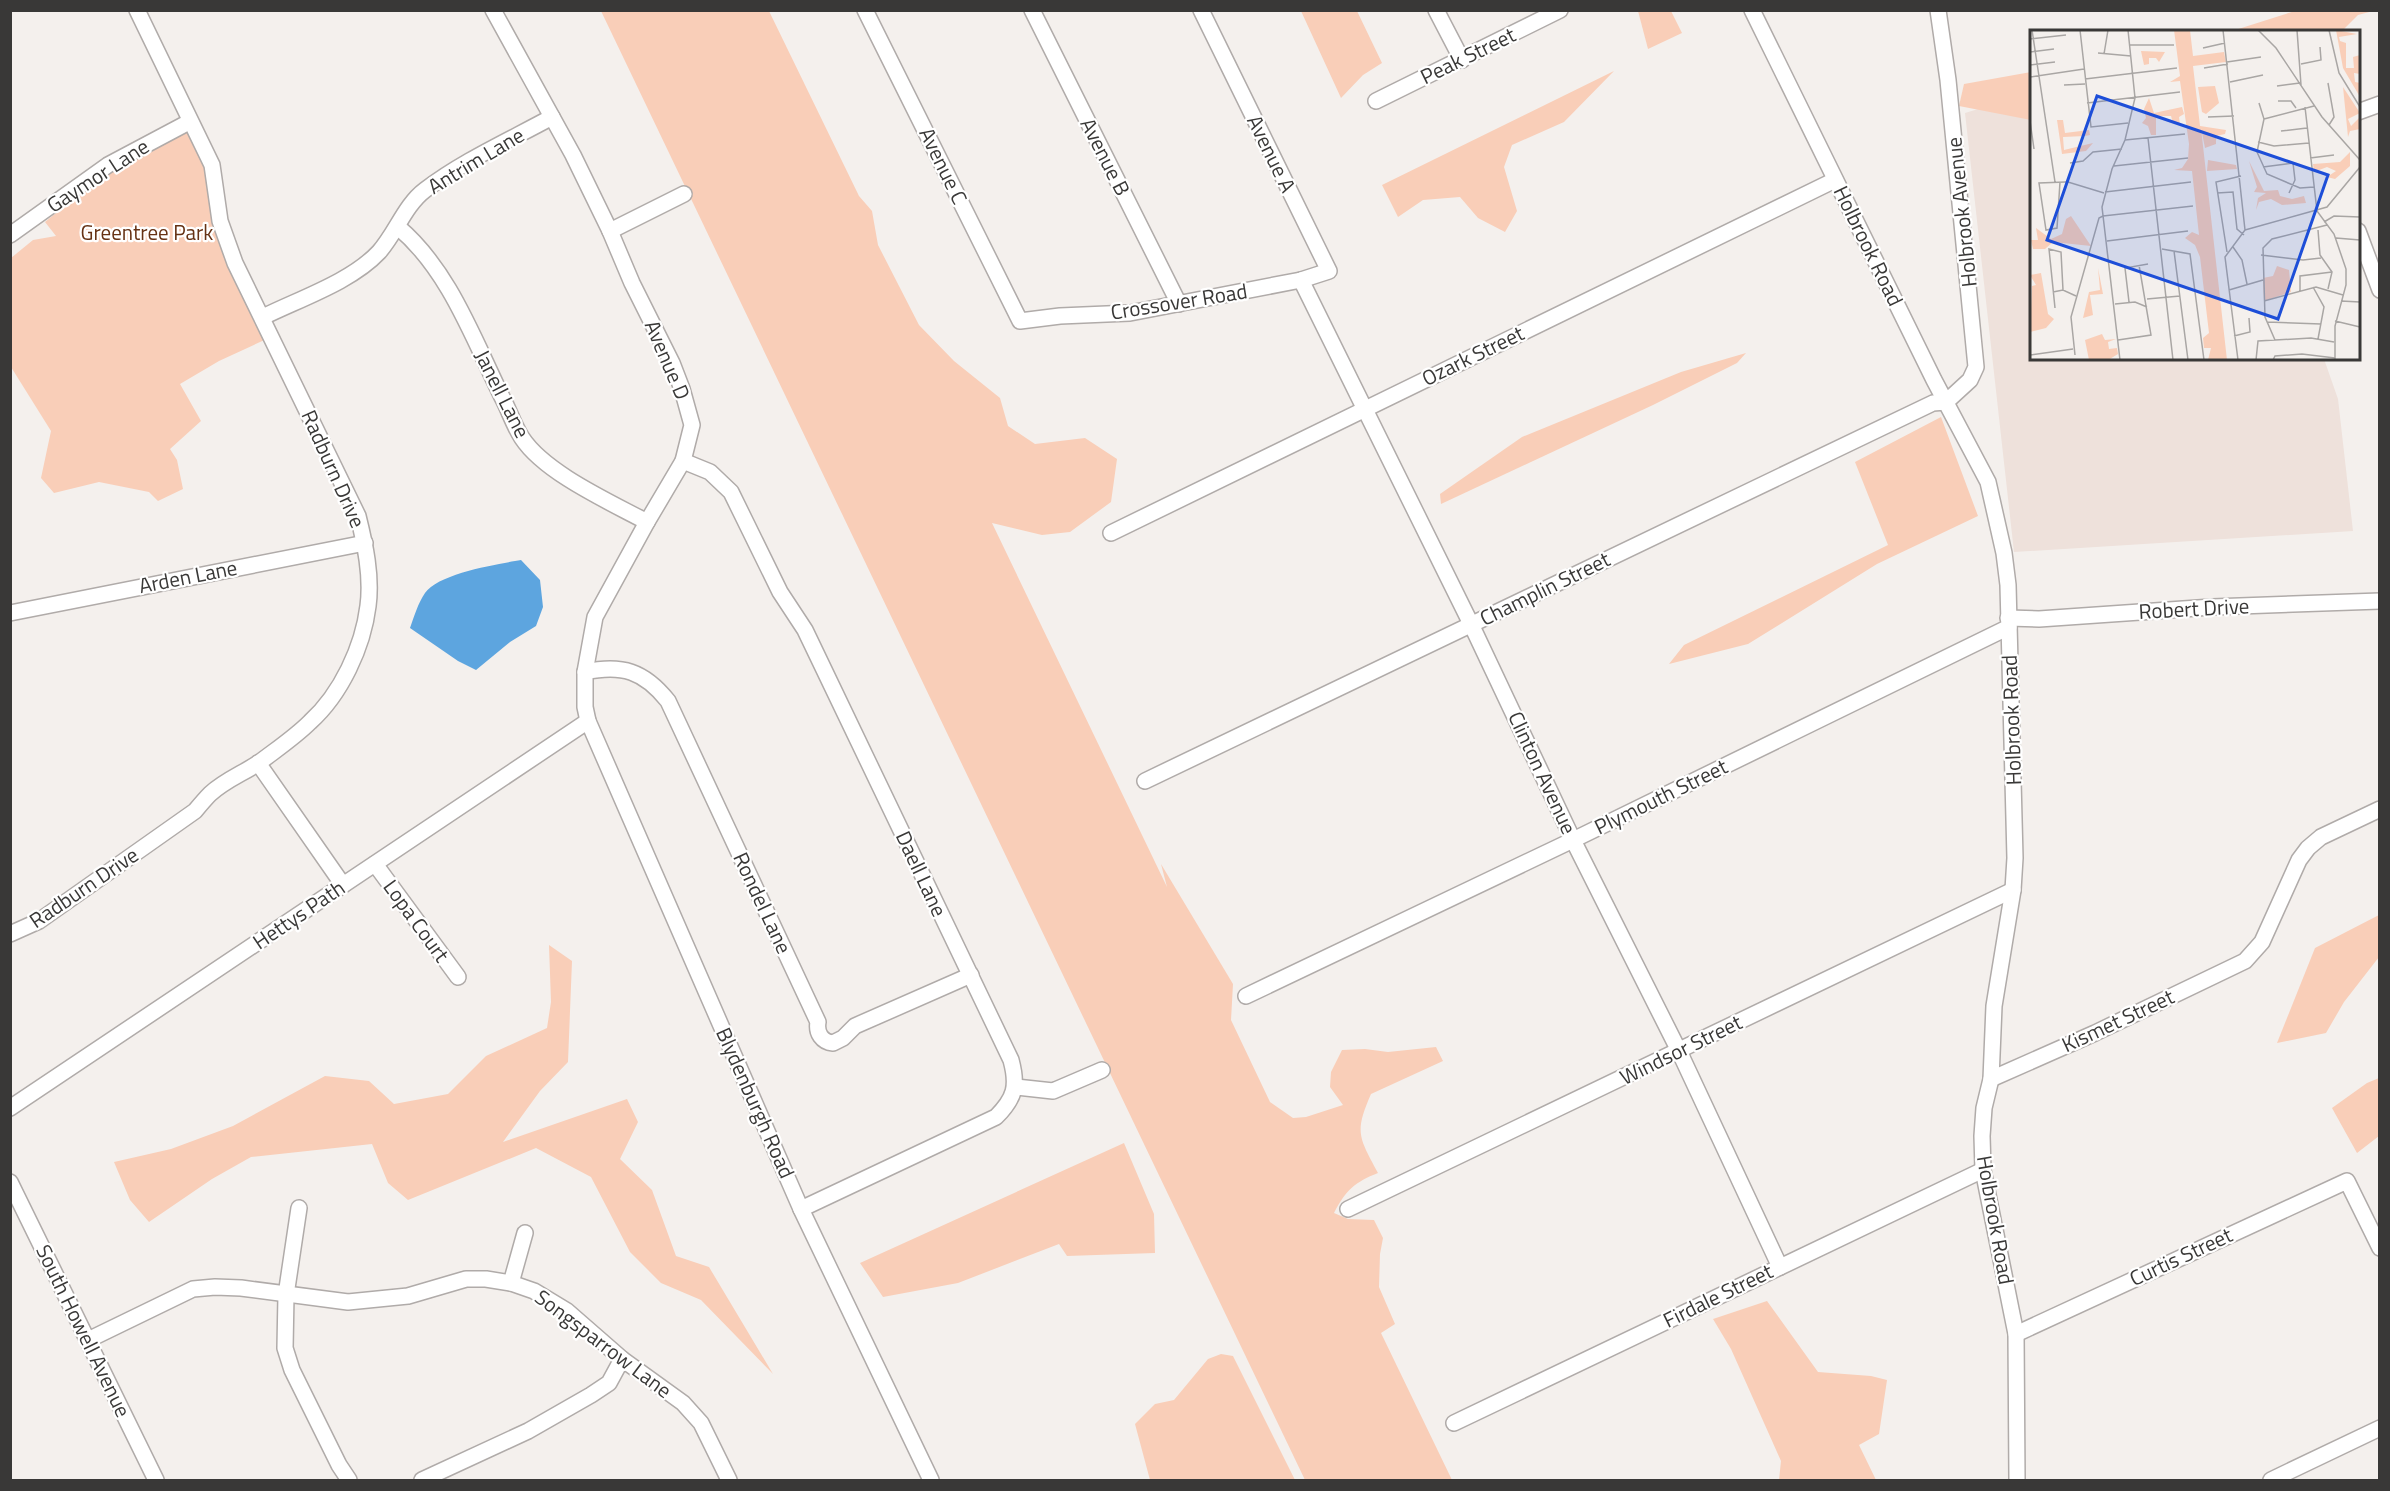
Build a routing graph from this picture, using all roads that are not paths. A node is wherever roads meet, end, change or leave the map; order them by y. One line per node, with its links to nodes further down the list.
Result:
1 (137, 10): 15 (street, Radburn Drive)
2 (493, 10): 14 (street, Avenue D)
3 (866, 10): 26 (street, Avenue C)
4 (1032, 10): 24 (street, Avenue B)
5 (1201, 10): 22 (street, Avenue A)
6 (1436, 10): 10 (street)
7 (1752, 10): 16 (street, Holbrook Road)
8 (1938, 10): 27 (street, Holbrook Avenue)
9 (1560, 11): 10 (street, Peak Street)
10 (1462, 60): 11 (street, Peak Street)
11 (1376, 101)
12 (2379, 104): 13 (street)
13 (2360, 111)
14 (552, 117): 18 (street, Antrim Lane); 19 (street, Avenue D)
15 (189, 122): 20 (street, Gaymor Lane); 25 (street, Radburn Drive)
16 (1835, 180): 27 (street, Holbrook Road); 28 (street, Ozark Street)
17 (684, 194): 19 (street)
18 (398, 227): 25 (street, Antrim Lane); 30 (street, Janell Lane)
19 (610, 231): 29 (street, Avenue D)
20 (10, 236)
21 (2360, 237): 23 (street)
22 (1301, 280): 24 (street, Crossover Road); 28 (street, Clinton Avenue)
23 (2379, 290)
24 (1179, 304): 26 (street, Crossover Road)
25 (263, 316): 32 (street, Radburn Drive)
26 (1020, 321)
27 (1946, 402): 35 (street, Holbrook Road); 36 (street, Champlin Street)
28 (1366, 408): 31 (street, Ozark Street); 36 (street, Clinton Avenue)
29 (683, 461): 30 (street, Avenue D); 47 (street, Daell Lane)
30 (647, 522): 37 (street, Avenue D)
31 (1111, 533)
32 (365, 543): 34 (street, Arden Lane); 39 (street, Radburn Drive)
33 (2379, 601): 35 (street, Robert Drive)
34 (10, 613)
35 (2009, 623): 42 (street, Plymouth Street); 45 (street, Holbrook Road)
36 (1471, 624): 40 (street, Champlin Street); 42 (street, Clinton Avenue)
37 (585, 672): 38 (street, Avenue D); 47 (street, Rondel Lane)
38 (588, 721): 43 (street, Hettys Path); 58 (street, Blydenburgh Road)
39 (258, 763): 44 (street); 46 (street, Radburn Drive)
40 (1145, 781)
41 (2379, 809): 52 (street, Kismet Street)
42 (1573, 840): 49 (street, Plymouth Street); 50 (street, Clinton Avenue)
43 (375, 864): 44 (street, Hettys Path); 48 (street, Lopa Court)
44 (343, 885): 54 (street, Hettys Path)
45 (2013, 890): 50 (street, Windsor Street); 52 (street, Holbrook Road)
46 (10, 934)
47 (971, 975): 53 (street, Daell Lane)
48 (458, 977)
49 (1246, 996)
50 (1679, 1052): 59 (street, Windsor Street); 62 (street, Clinton Avenue)
51 (1102, 1070): 53 (street)
52 (1991, 1079): 55 (street, Holbrook Road)
53 (1016, 1087): 58 (street)
54 (10, 1108)
55 (1983, 1170): 62 (street, Firdale Street); 65 (street, Holbrook Road)
56 (10, 1182): 66 (street, South Howell Avenue)
57 (299, 1208): 64 (street)
58 (801, 1209): 74 (street, Blydenburgh Road)
59 (1348, 1209)
60 (525, 1233): 63 (street)
61 (2379, 1248): 65 (street, Curtis Street)
62 (1780, 1267): 68 (street, Firdale Street)
63 (511, 1283): 64 (street, Songsparrow Lane); 67 (street, Songsparrow Lane)
64 (286, 1295): 66 (street, Songsparrow Lane); 71 (street)
65 (2016, 1334): 75 (street, Holbrook Road)
66 (88, 1340): 70 (street, South Howell Avenue)
67 (622, 1359): 72 (street); 73 (street, Songsparrow Lane)
68 (1454, 1423)
69 (2379, 1428): 76 (street)
70 (156, 1480)
71 (349, 1480)
72 (422, 1480)
73 (729, 1480)
74 (931, 1480)
75 (2016, 1480)
76 (2271, 1480)

